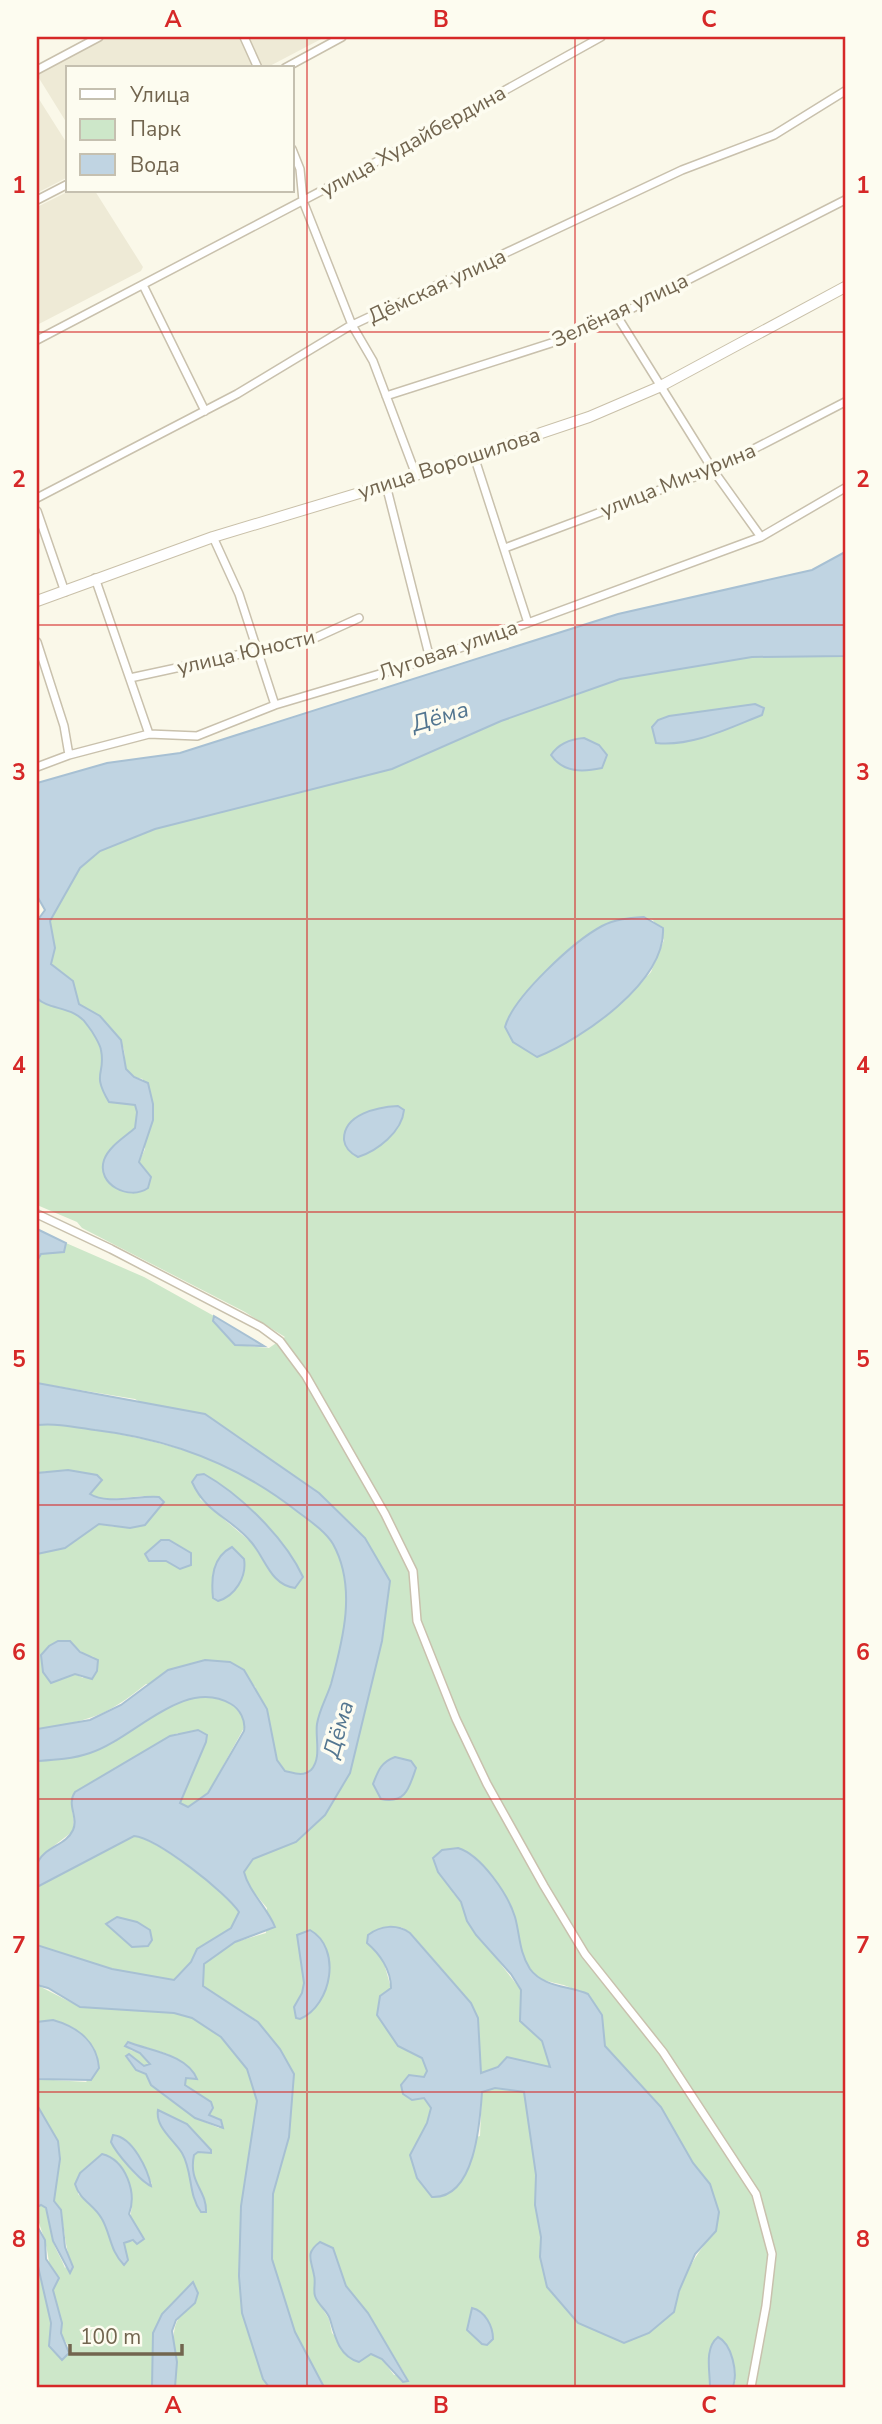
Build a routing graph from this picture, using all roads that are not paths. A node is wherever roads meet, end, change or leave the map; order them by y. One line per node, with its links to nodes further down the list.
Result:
1 (98, 37): 7 (street)
2 (244, 37): 5 (street)
3 (342, 37): 6 (street)
4 (601, 37): 12 (street, улица Худайбердина)
5 (257, 66)
6 (289, 66)
7 (37, 69)
8 (845, 91): 17 (street, Дёмская улица)
9 (294, 154): 12 (street)
10 (66, 185): 11 (street)
11 (37, 200)
12 (303, 201): 14 (street, улица Худайбердина); 17 (street)
13 (845, 201): 16 (street, Зелёная улица)
14 (143, 285): 18 (street, улица Худайбердина); 22 (street)
15 (845, 288): 19 (street, улица Ворошилова)
16 (617, 316): 19 (street); 20 (street, Зелёная улица)
17 (352, 326): 20 (street); 22 (street, Дёмская улица)
18 (37, 340)
19 (659, 387): 23 (street, улица Ворошилова); 24 (street)
20 (386, 396): 25 (street)
21 (845, 402): 24 (street, улица Мичурина)
22 (205, 411): 28 (street, Дёмская улица)
23 (474, 456): 25 (street, улица Ворошилова); 32 (street)
24 (713, 470): 31 (street); 32 (street, улица Мичурина)
25 (416, 475): 26 (street, улица Ворошилова)
26 (386, 485): 30 (street, улица Ворошилова); 40 (street)
27 (845, 488): 31 (street, Луговая улица)
28 (37, 498)
29 (37, 511): 34 (street)
30 (212, 537): 33 (street, улица Ворошилова); 39 (street)
31 (761, 537): 37 (street, Луговая улица)
32 (505, 548): 37 (street)
33 (95, 578): 34 (street, улица Ворошилова); 41 (street)
34 (65, 592): 35 (street, улица Ворошилова)
35 (37, 601)
36 (359, 618): 39 (street, улица Юности)
37 (528, 622): 40 (street, Луговая улица)
38 (37, 642): 44 (street)
39 (256, 653): 41 (street, улица Юности); 42 (street)
40 (430, 659): 42 (street, Луговая улица)
41 (130, 678): 43 (street)
42 (275, 705): 43 (street, Луговая улица)
43 (149, 734): 44 (street, Луговая улица)
44 (69, 755): 45 (street, Луговая улица)
45 (37, 767)
46 (37, 1214): 47 (street)
47 (751, 2387)

